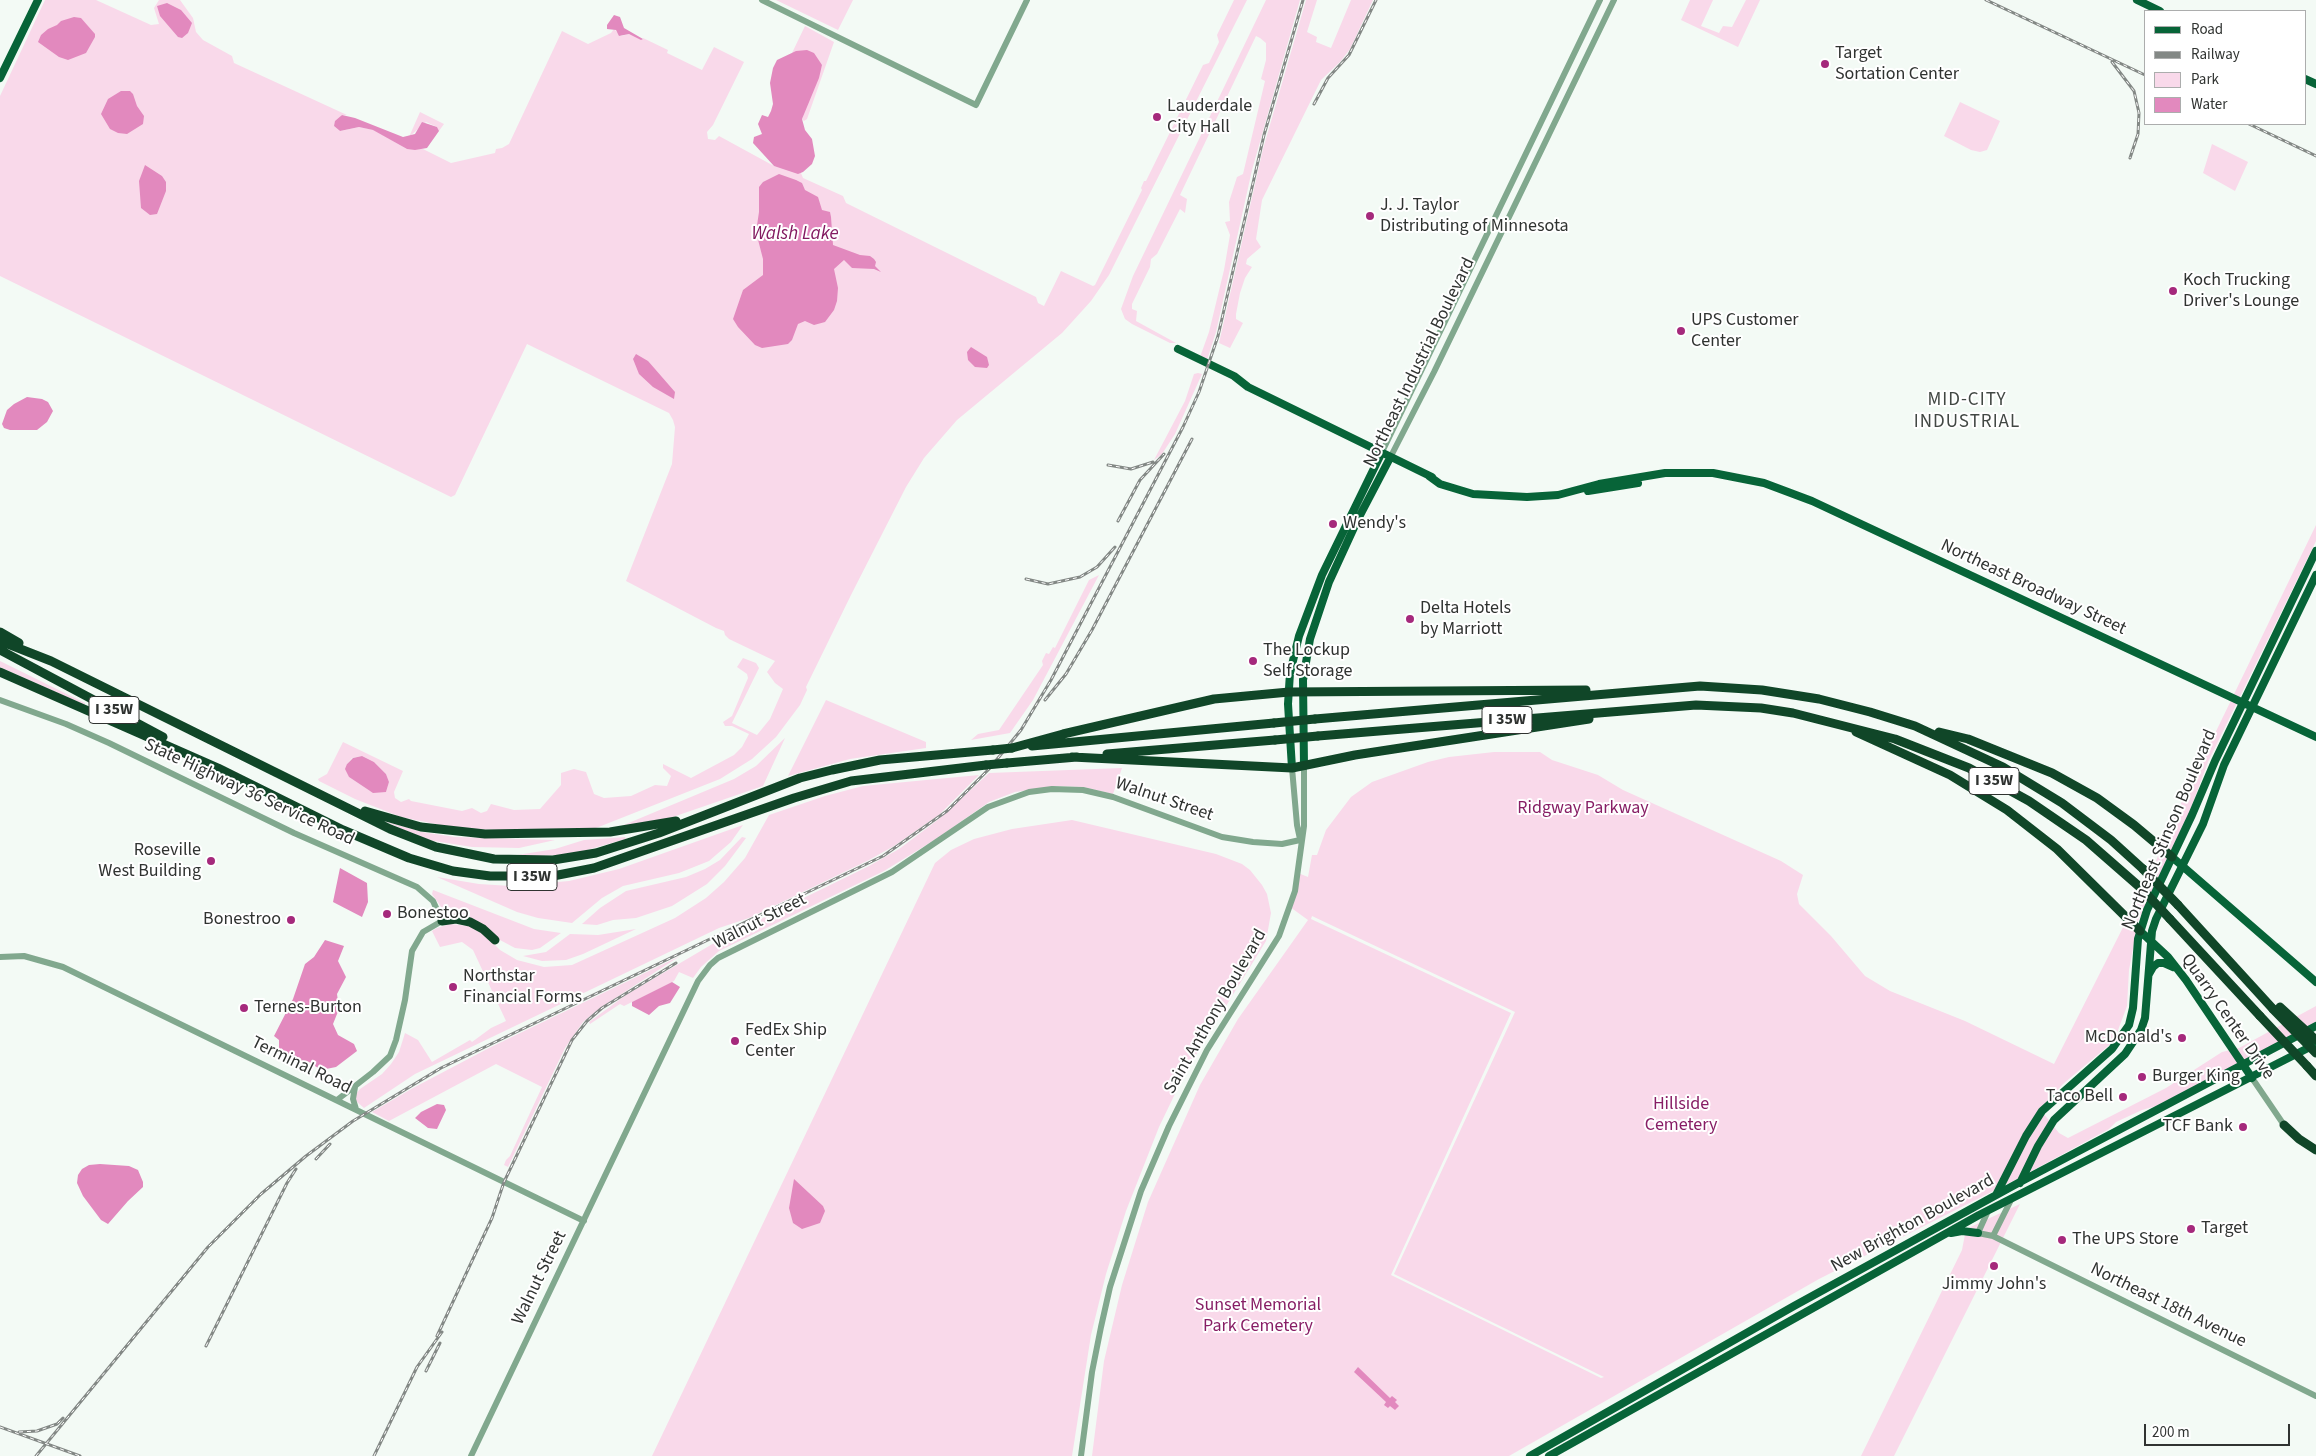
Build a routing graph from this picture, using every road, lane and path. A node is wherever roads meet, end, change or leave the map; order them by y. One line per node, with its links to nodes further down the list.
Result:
1 (38, 0): 8 (main road)
2 (762, 0): 3 (street)
3 (1027, 0)
4 (1600, 0): 10 (street, Northeast Industrial Boulevard)
5 (1614, 0): 11 (street, Northeast Industrial Boulevard)
6 (2137, 0): 7 (main road)
7 (2158, 10)
8 (0, 78)
9 (1180, 350): 10 (main road, Northeast Broadway Street)
10 (1382, 452): 11 (main road, Northeast Broadway Street); 18 (main road, Northeast Industrial Boulevard)
11 (1390, 458): 19 (main road, Northeast Industrial Boulevard); 21 (main road, Northeast Broadway Street)
12 (2316, 551): 21 (main road, Northeast Stinson Boulevard)
13 (2316, 575): 23 (main road, Northeast Stinson Boulevard)
14 (0, 634): 32 (highway, I 35W)
15 (0, 650): 30 (highway, I 35W)
16 (0, 672): 30 (highway)
17 (1627, 691): 19 (highway); 25 (highway, I 35W); 27 (highway, I 35W, bridge)
18 (1289, 692): 19 (highway); 27 (highway); 31 (main road, Saint Anthony Boulevard)
19 (1303, 692): 29 (main road, Saint Anthony Boulevard)
20 (0, 700): 37 (street, State Highway 36 Service Road)
21 (2243, 702): 23 (main road, Northeast Broadway Street); 35 (main road, Northeast Stinson Boulevard)
22 (1696, 705): 24 (highway, I 35W); 28 (highway, I 35W, bridge); 29 (highway)
23 (2252, 706): 26 (main road, Northeast Broadway Street); 36 (main road, Northeast Stinson Boulevard)
24 (1823, 720): 38 (highway); 51 (highway, I 35W, bridge)
25 (1915, 726): 35 (highway); 45 (highway, I 35W, bridge)
26 (2316, 737)
27 (1012, 748): 33 (highway, I 35W, bridge)
28 (1072, 757): 30 (highway, I 35W, bridge); 31 (highway)
29 (1304, 766): 31 (highway); 34 (street, Saint Anthony Boulevard)
30 (218, 768)
31 (1292, 768): 34 (street, Saint Anthony Boulevard)
32 (323, 795): 33 (highway); 33 (highway, I 35W)
33 (708, 813)
34 (1300, 840): 62 (street, Walnut Street); 68 (street, Saint Anthony Boulevard)
35 (2172, 858): 36 (main road); 38 (main road, Northeast Stinson Boulevard)
36 (2183, 866): 40 (main road, Northeast Stinson Boulevard); 44 (main road)
37 (442, 921): 39 (highway); 53 (street)
38 (2140, 931): 40 (main road, Quarry Center Drive); 59 (main road, Northeast Stinson Boulevard)
39 (494, 940)
40 (2151, 942): 42 (main road, Quarry Center Drive); 43 (main road, Northeast Stinson Boulevard)
41 (0, 957): 54 (street, Terminal Road)
42 (2178, 970): 43 (main road); 50 (main road, Quarry Center Drive)
43 (2148, 976): 58 (main road, Northeast Stinson Boulevard)
44 (2316, 982)
45 (2277, 1008): 47 (highway, bridge); 49 (highway, I 35W, bridge)
46 (2316, 1026): 50 (main road, New Brighton Boulevard)
47 (2316, 1040)
48 (2316, 1044): 52 (main road, New Brighton Boulevard)
49 (2316, 1053)
50 (2244, 1065): 52 (main road, Quarry Center Drive); 58 (main road, New Brighton Boulevard)
51 (2316, 1076)
52 (2252, 1078): 56 (street, Quarry Center Drive); 60 (main road, New Brighton Boulevard)
53 (355, 1086): 54 (street); 55 (street)
54 (338, 1100): 55 (street, Terminal Road)
55 (356, 1109): 62 (street, Terminal Road)
56 (2284, 1125): 57 (highway)
57 (2316, 1150)
58 (2020, 1182): 59 (main road, New Brighton Boulevard); 60 (main road, Northeast Stinson Boulevard)
59 (1996, 1196): 61 (main road, Northeast Stinson Boulevard); 69 (main road, New Brighton Boulevard)
60 (2012, 1198): 61 (main road, New Brighton Boulevard); 65 (street)
61 (1988, 1210): 63 (street); 64 (main road, New Brighton Boulevard)
62 (584, 1222): 67 (street, Walnut Street)
63 (1978, 1233): 64 (main road); 65 (street, Northeast 18th Avenue)
64 (1944, 1234): 70 (main road, New Brighton Boulevard)
65 (1993, 1236): 66 (street, Northeast 18th Avenue)
66 (2316, 1396)
67 (471, 1456)
68 (1081, 1456)
69 (1530, 1456)
70 (1549, 1456)

